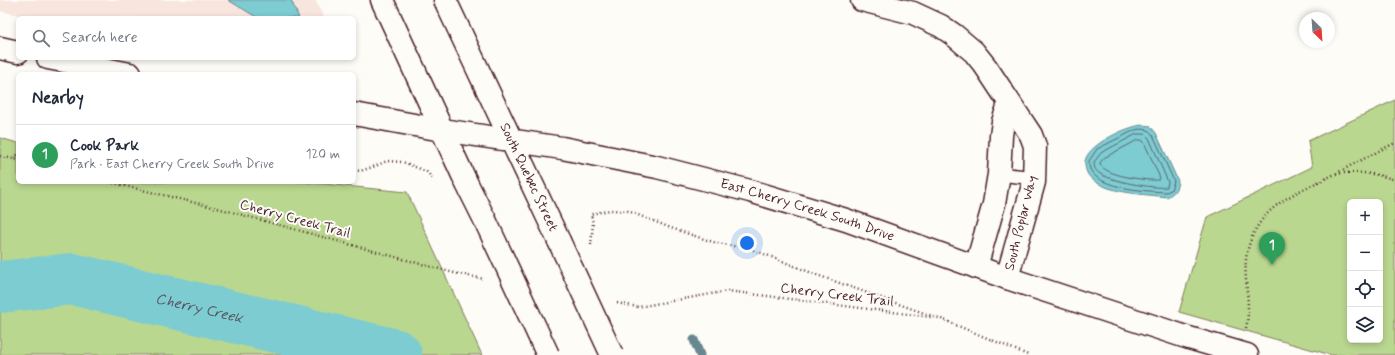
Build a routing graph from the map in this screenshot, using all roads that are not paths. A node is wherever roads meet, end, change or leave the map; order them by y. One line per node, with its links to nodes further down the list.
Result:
1 (382, 0): 11 (street)
2 (445, 0): 12 (street, South Quebec Street)
3 (862, 0): 4 (street, South Poplar Way)
4 (914, 6): 9 (street, South Poplar Way)
5 (0, 48): 6 (street)
6 (16, 52)
7 (58, 60): 8 (street)
8 (120, 72)
9 (1010, 104): 13 (street); 14 (street, South Poplar Way)
10 (356, 114): 11 (street, East Cherry Creek South Drive)
11 (442, 130): 12 (street, East Cherry Creek South Drive); 17 (street, bridge)
12 (512, 140): 15 (street, East Cherry Creek South Drive); 18 (street, South Quebec Street, bridge)
13 (999, 174): 14 (lane); 15 (street)
14 (1035, 178): 16 (street, South Poplar Way)
15 (976, 267): 16 (street, East Cherry Creek South Drive)
16 (1007, 278): 19 (street, East Cherry Creek South Drive)
17 (548, 355)
18 (612, 355)
19 (1247, 355)

